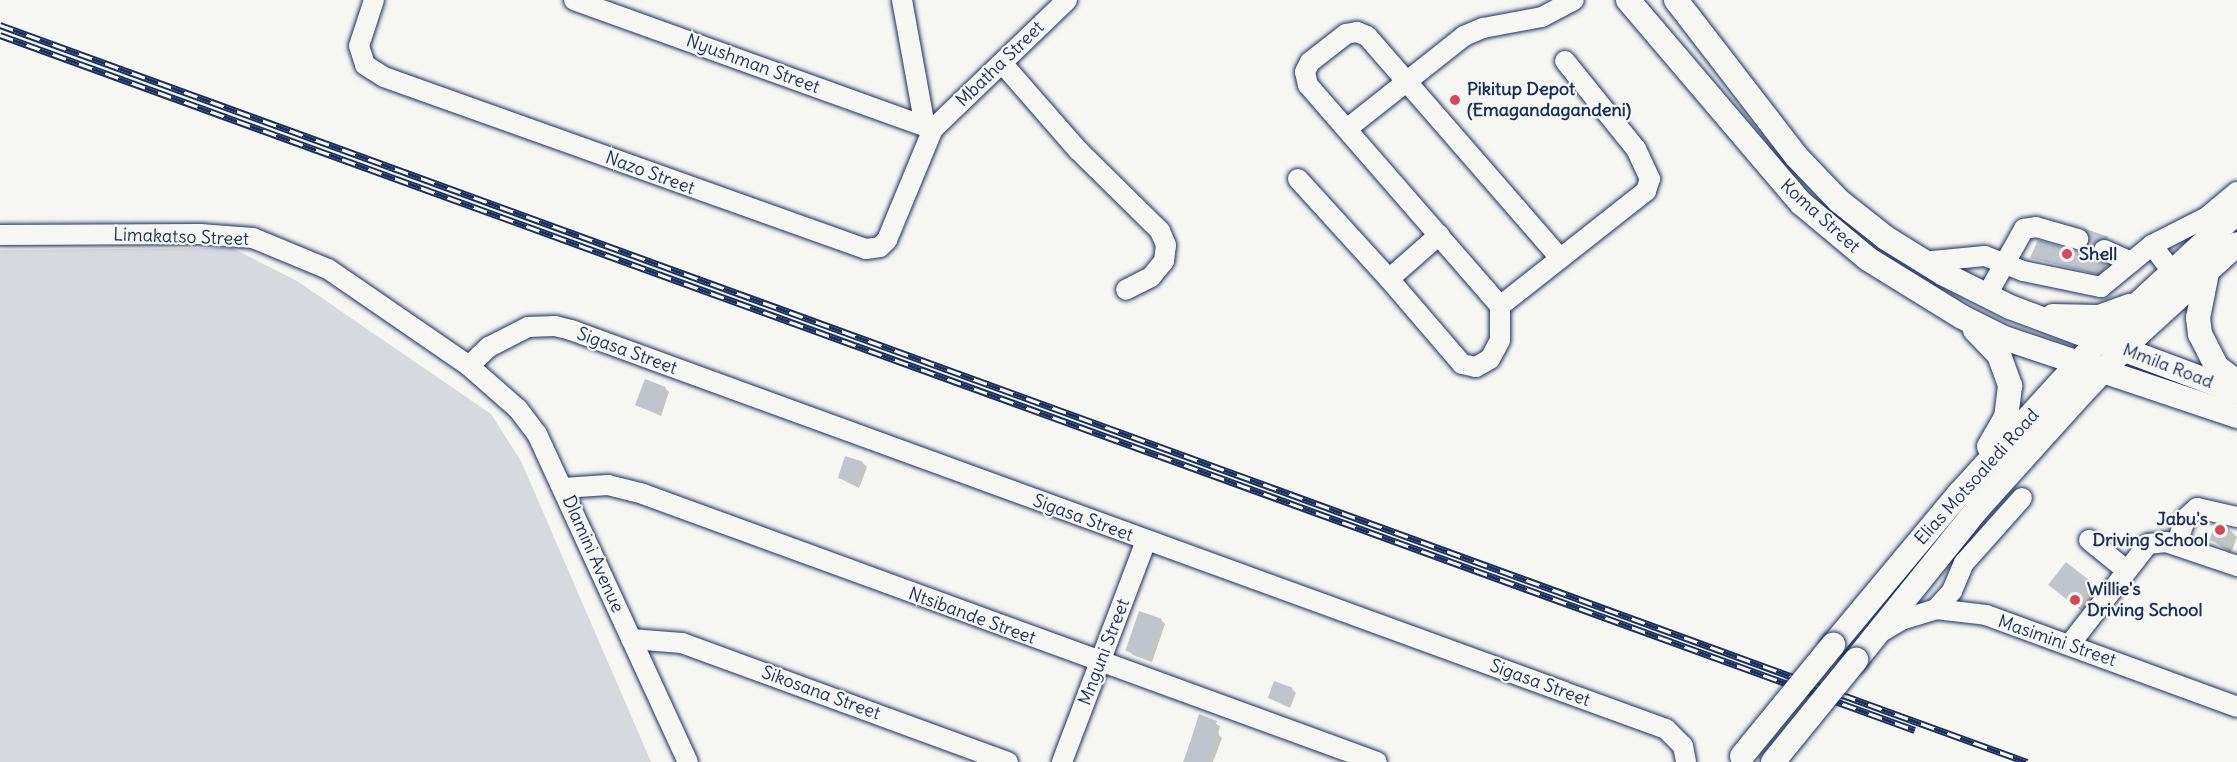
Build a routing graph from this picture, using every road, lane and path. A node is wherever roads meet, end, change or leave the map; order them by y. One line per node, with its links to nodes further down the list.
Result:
1 (374, 0): 11 (street, Nazo Street)
2 (574, 0): 11 (street, Nyushman Street)
3 (902, 0): 11 (street)
4 (1067, 0): 9 (street, Mbatha Street)
5 (1574, 0): 10 (street)
6 (1628, 0): 34 (main road, Koma Street)
7 (1676, 0): 23 (main road, Koma Street)
8 (1565, 61): 22 (street)
9 (1002, 63): 11 (street, Mbatha Street); 29 (street)
10 (1408, 79): 12 (street); 12 (street); 22 (street)
11 (929, 127)
12 (1348, 128): 17 (street)
13 (1298, 179): 28 (street)
14 (2237, 192): 20 (street)
15 (2237, 212): 27 (main road, Elias Motsoaledi Road)
16 (0, 235): 38 (street, Limakatso Street)
17 (1439, 235): 28 (street); 32 (street)
18 (2078, 239): 25 (street)
19 (2237, 244): 26 (main road, Elias Motsoaledi Road)
20 (2152, 245): 24 (street); 27 (street)
21 (2104, 250): 24 (street)
22 (1560, 258): 32 (street)
23 (1922, 262): 25 (street); 30 (main road, Koma Street)
24 (2131, 262): 25 (street)
25 (2004, 263): 30 (street)
26 (2208, 268): 36 (main road, Elias Motsoaledi Road); 40 (main road)
27 (2171, 270): 31 (main road, Elias Motsoaledi Road)
28 (1389, 279): 32 (street)
29 (1126, 290)
30 (1987, 295): 33 (main road, Koma Street)
31 (2136, 304): 33 (main road); 35 (main road, Elias Motsoaledi Road)
32 (1500, 306)
33 (2032, 315): 35 (main road, Koma Street)
34 (1962, 317): 37 (main road, Koma Street); 44 (main road)
35 (2099, 340): 36 (main road, Mmila Road); 37 (main road, Elias Motsoaledi Road)
36 (2123, 349): 39 (main road, Elias Motsoaledi Road); 41 (main road, Mmila Road)
37 (2078, 364): 39 (main road, Koma Street); 44 (main road, Elias Motsoaledi Road)
38 (469, 366): 43 (street, Dlamini Avenue); 48 (street, Sigasa Street)
39 (2101, 372): 42 (main road, Mmila Road); 55 (main road, Elias Motsoaledi Road)
40 (2237, 382)
41 (2237, 392)
42 (2237, 416)
43 (563, 488): 56 (street, Dlamini Avenue); 58 (street, Ntsibande Street)
44 (1959, 494): 60 (main road, Elias Motsoaledi Road, bridge)
45 (2022, 498): 52 (street)
46 (2237, 518): 49 (street)
47 (2089, 540): 51 (street)
48 (1146, 541): 58 (street, Mnguni Street); 65 (street, Sigasa Street)
49 (2176, 545): 50 (street); 51 (street)
50 (2237, 566)
51 (2126, 569): 57 (street)
52 (1957, 581): 53 (street); 54 (street)
53 (1936, 609): 54 (street, Masimini Street); 55 (street, Masimini Street)
54 (1986, 615): 57 (street, Masimini Street)
55 (1876, 636): 66 (main road, Elias Motsoaledi Road, bridge)
56 (631, 639): 61 (street, Dlamini Avenue); 62 (street, Sikosana Street)
57 (2070, 644): 59 (street, Masimini Street)
58 (1100, 663): 63 (street, Mnguni Street); 64 (street, Ntsibande Street)
59 (2237, 707)
60 (1740, 759)
61 (687, 762)
62 (1008, 762)
63 (1062, 762)
64 (1377, 762)
65 (1686, 762)
66 (1773, 762)

